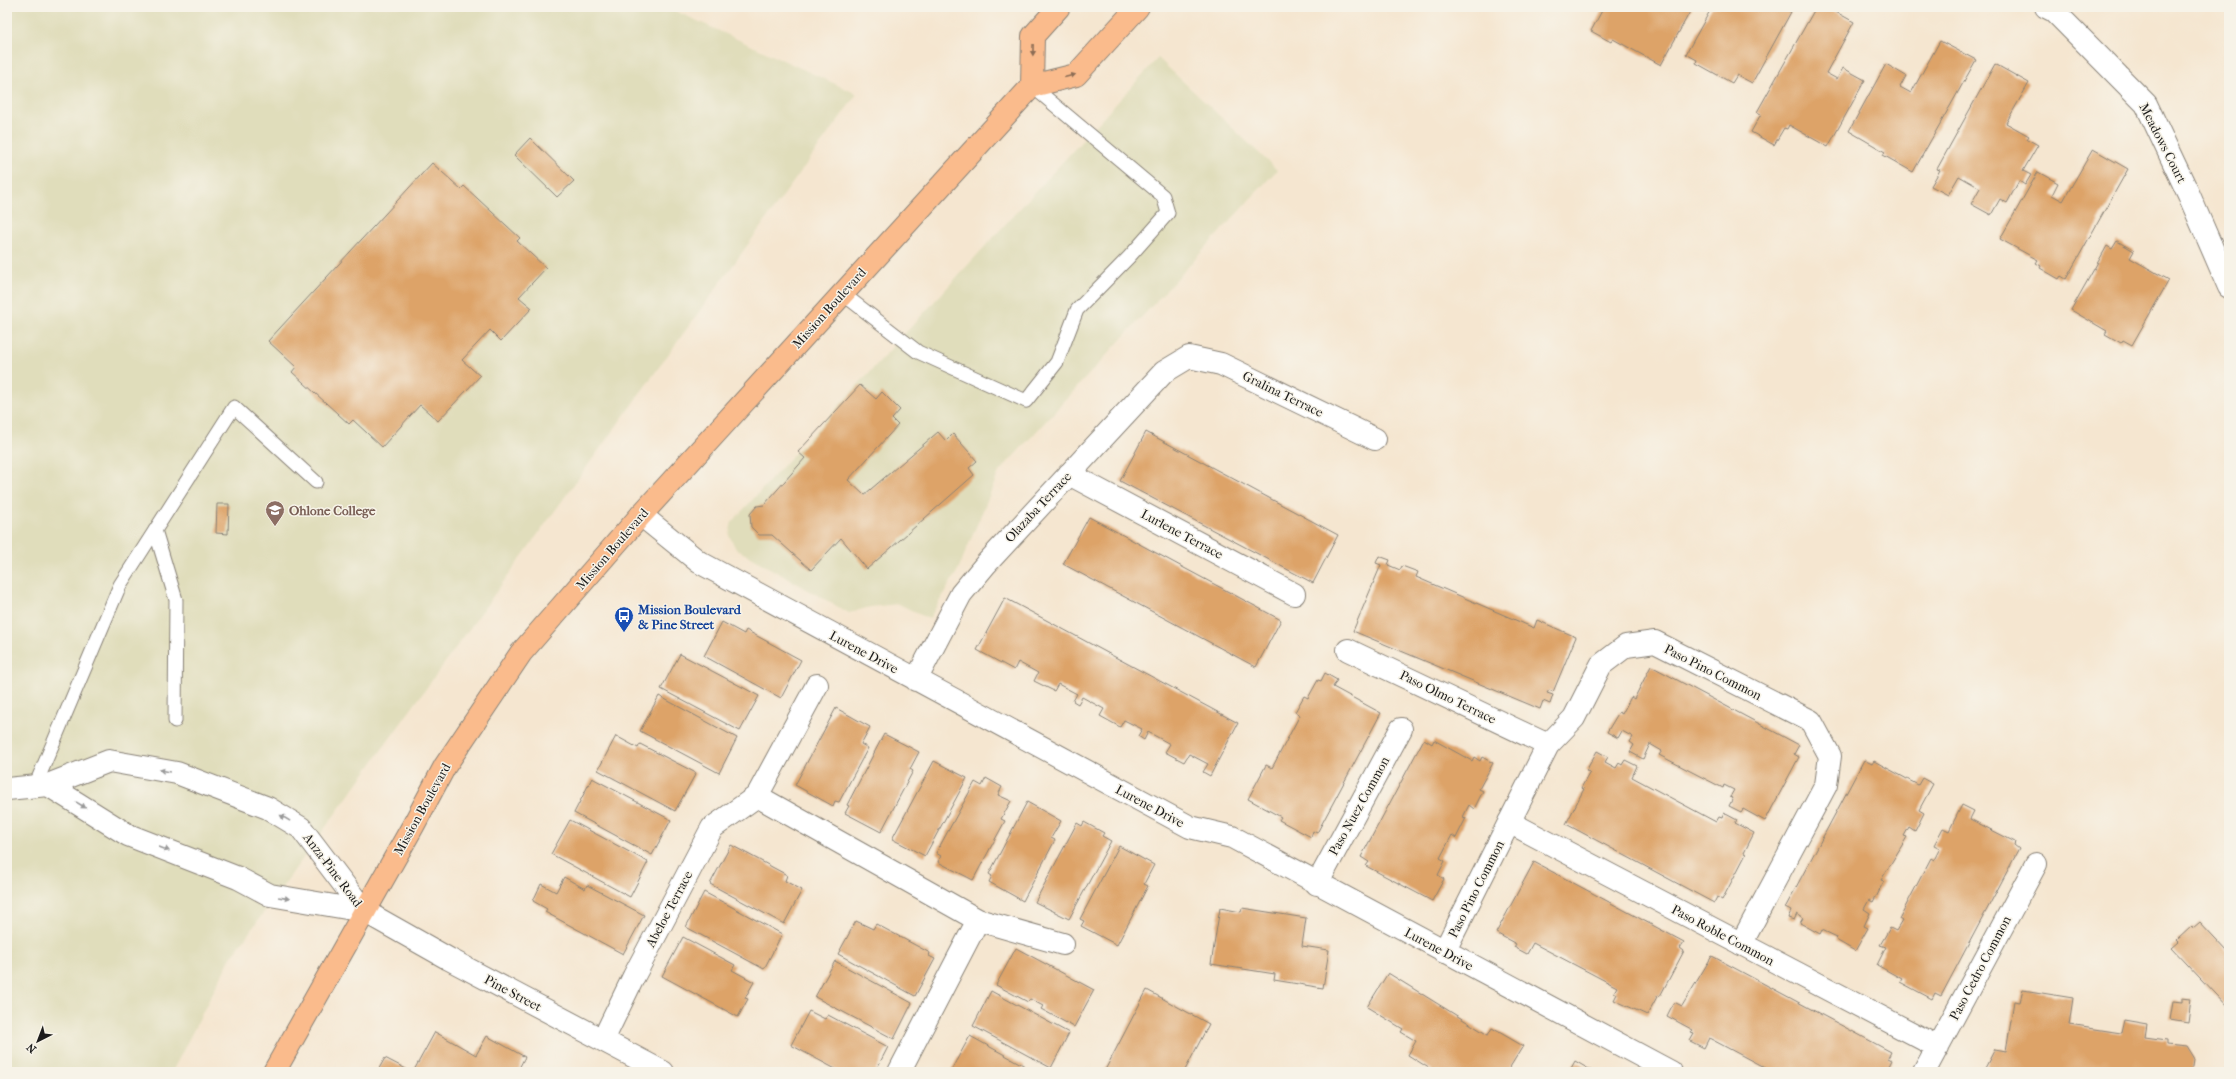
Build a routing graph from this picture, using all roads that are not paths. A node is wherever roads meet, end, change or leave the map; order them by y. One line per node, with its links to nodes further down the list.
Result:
1 (1059, 7): 4 (main road, one-way to 4)
2 (1138, 7): 4 (main road, one-way to 2)
3 (2046, 7): 5 (street, Meadows Court)
4 (1032, 86): 6 (main road, Mission Boulevard); 6 (lane)
5 (2229, 287)
6 (843, 294): 11 (main road, Mission Boulevard)
7 (1189, 357): 8 (street, Gralina Terrace); 9 (street, Olazaba Terrace)
8 (1375, 440)
9 (1069, 474): 13 (street, Lurlene Terrace); 15 (street, Olazaba Terrace)
10 (316, 482): 12 (lane)
11 (641, 514): 15 (street, Lurene Drive); 26 (main road, Mission Boulevard)
12 (155, 530): 17 (lane); 20 (lane)
13 (1294, 594)
14 (1348, 650): 19 (street, Paso Olmo Terrace)
15 (916, 680): 25 (street, Lurene Drive)
16 (817, 685): 22 (street, Abeloe Terrace)
17 (175, 721)
18 (1401, 729): 25 (street, Paso Nuez Common)
19 (1548, 745): 23 (street, Paso Pino Common); 29 (street, Paso Pino Common)
20 (42, 785): 21 (street, Anza-Pine Road); 26 (street, Anza-Pine Road, one-way to 26); 26 (street, Anza-Pine Road, one-way to 20)
21 (7, 789)
22 (757, 796): 27 (street); 31 (street, Abeloe Terrace)
23 (1509, 822): 29 (street, Paso Roble Common); 30 (street, Paso Pino Common)
24 (2036, 864): 32 (street, Paso Cedro Common)
25 (1316, 884): 30 (street, Lurene Drive)
26 (364, 911): 31 (street, Pine Street); 33 (main road, Mission Boulevard)
27 (978, 920): 28 (street); 35 (street)
28 (1063, 944)
29 (1741, 944): 32 (street, Paso Roble Common)
30 (1444, 952): 36 (street, Lurene Drive)
31 (603, 1040): 34 (street, Pine Street)
32 (1938, 1047): 37 (street, Paso Cedro Common)
33 (274, 1072)
34 (663, 1072)
35 (899, 1072)
36 (1672, 1072)
37 (1924, 1072)

